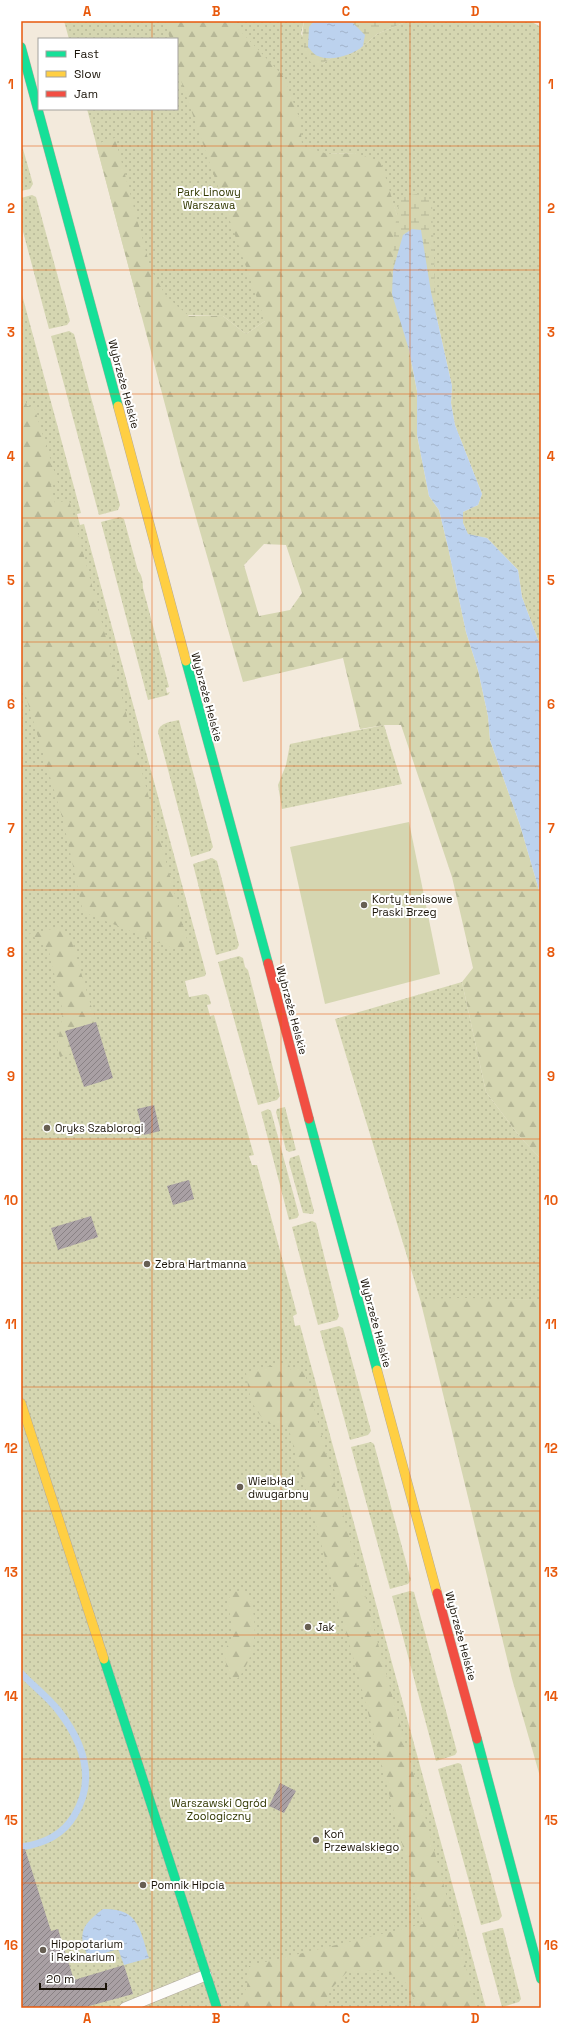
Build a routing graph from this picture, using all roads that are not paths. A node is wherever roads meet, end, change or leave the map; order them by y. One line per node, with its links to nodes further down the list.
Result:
1 (21, 47): 4 (main road, Wybrzeże Helskie)
2 (21, 1403): 3 (main road)
3 (206, 1975): 5 (lane); 6 (main road)
4 (541, 1979)
5 (125, 2008)
6 (217, 2008)

